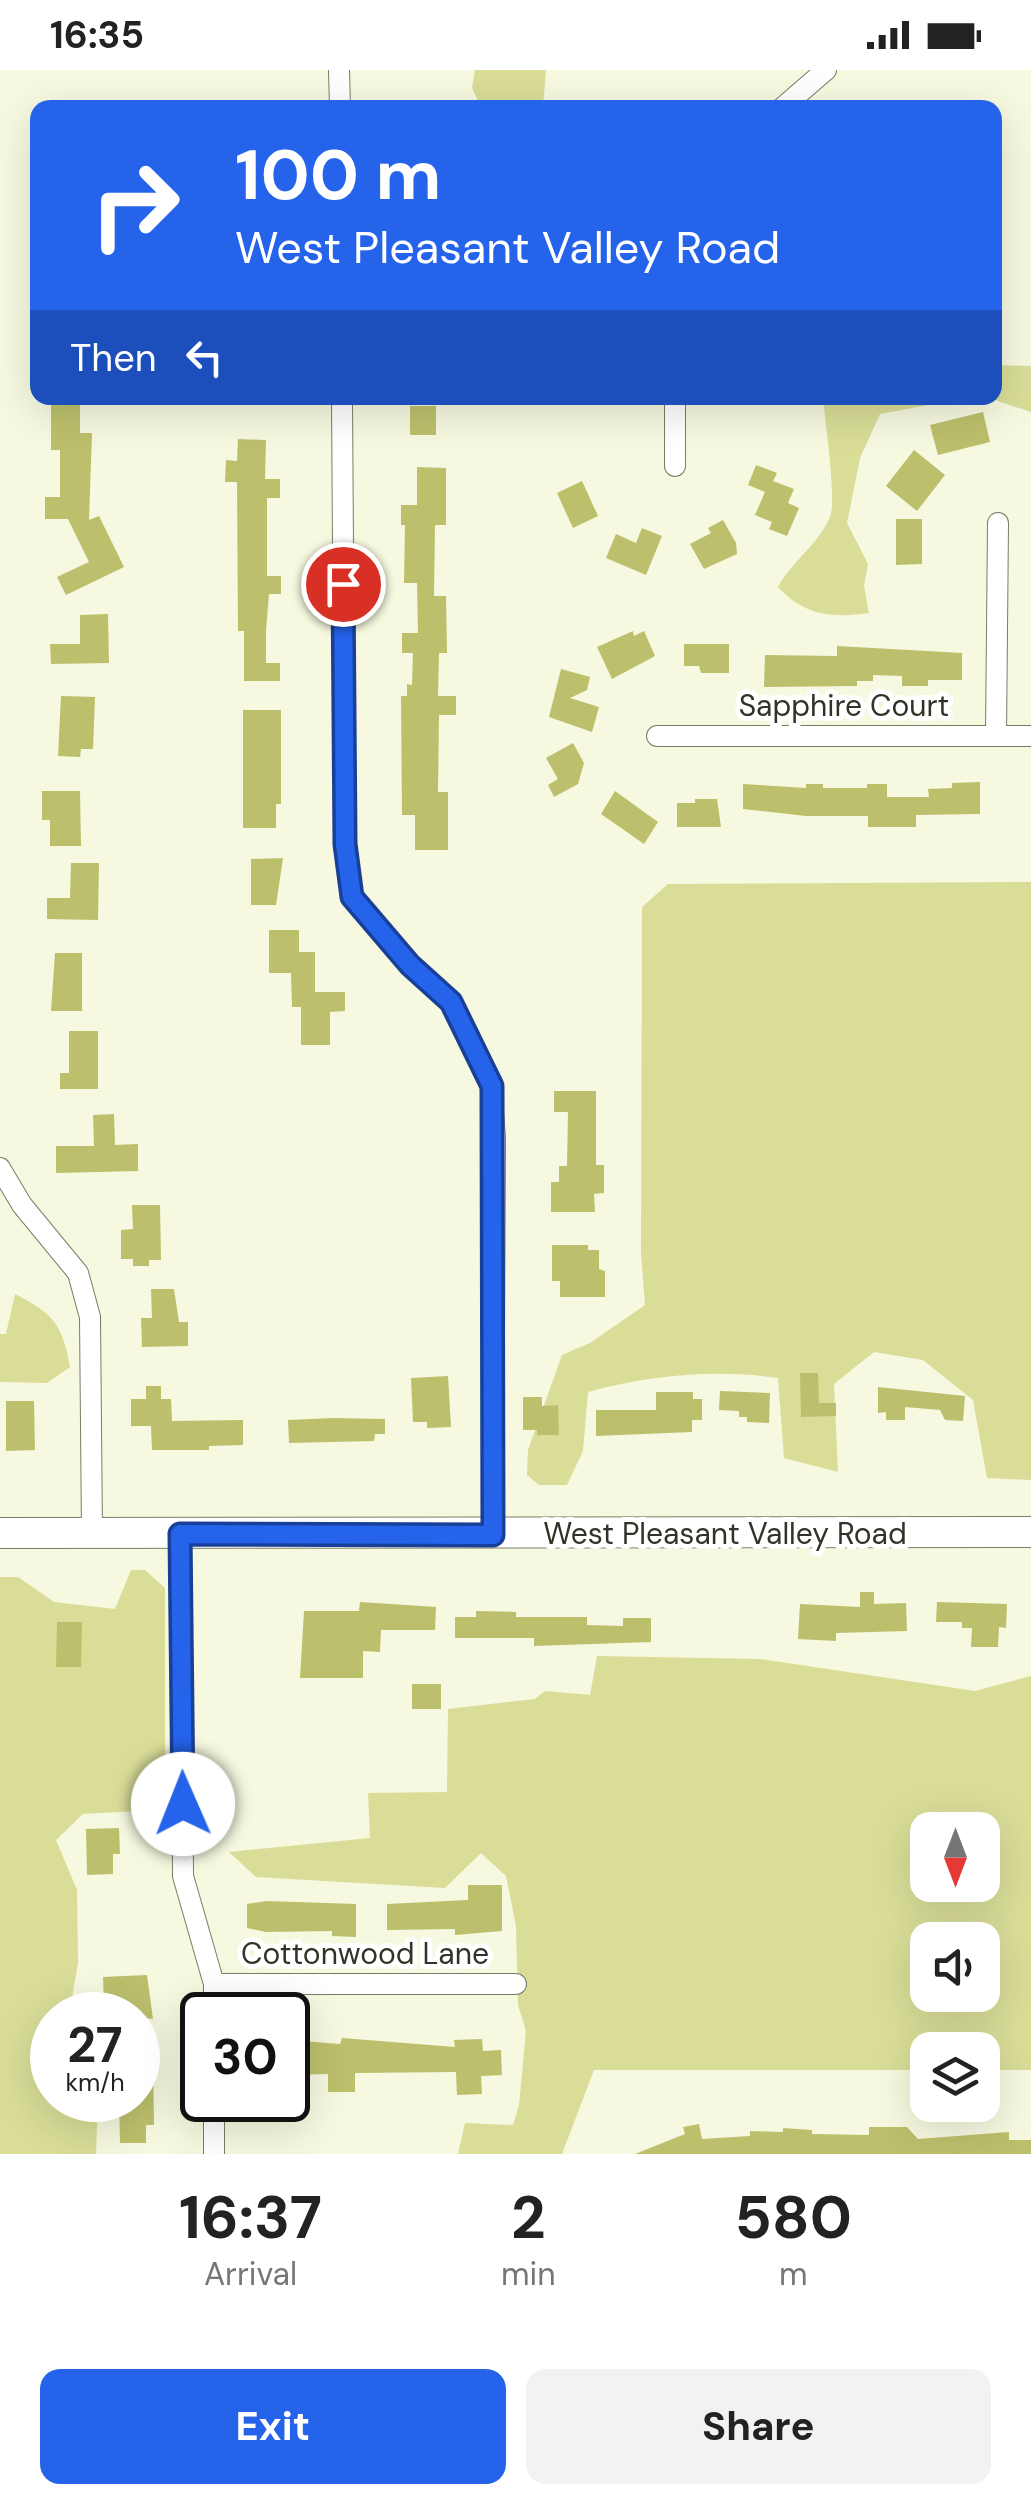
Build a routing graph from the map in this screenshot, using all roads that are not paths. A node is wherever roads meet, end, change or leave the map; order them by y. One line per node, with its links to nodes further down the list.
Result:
1 (339, 70): 3 (street)
2 (826, 70): 4 (street)
3 (340, 100)
4 (791, 100)
5 (342, 405): 17 (street)
6 (675, 405): 7 (street)
7 (675, 466)
8 (998, 523): 10 (street)
9 (657, 736): 10 (street, Sapphire Court)
10 (996, 736): 11 (street, Sapphire Court)
11 (1031, 736)
12 (0, 1168): 15 (street)
13 (0, 1532): 15 (main road, West Pleasant Valley Road)
14 (1031, 1532): 17 (main road, West Pleasant Valley Road)
15 (92, 1533): 16 (main road, West Pleasant Valley Road)
16 (180, 1534): 17 (main road, West Pleasant Valley Road); 18 (street)
17 (493, 1535)
18 (214, 1984): 19 (street, Cottonwood Lane); 20 (street)
19 (516, 1984)
20 (214, 1992)
21 (214, 2122): 22 (street)
22 (214, 2154)

